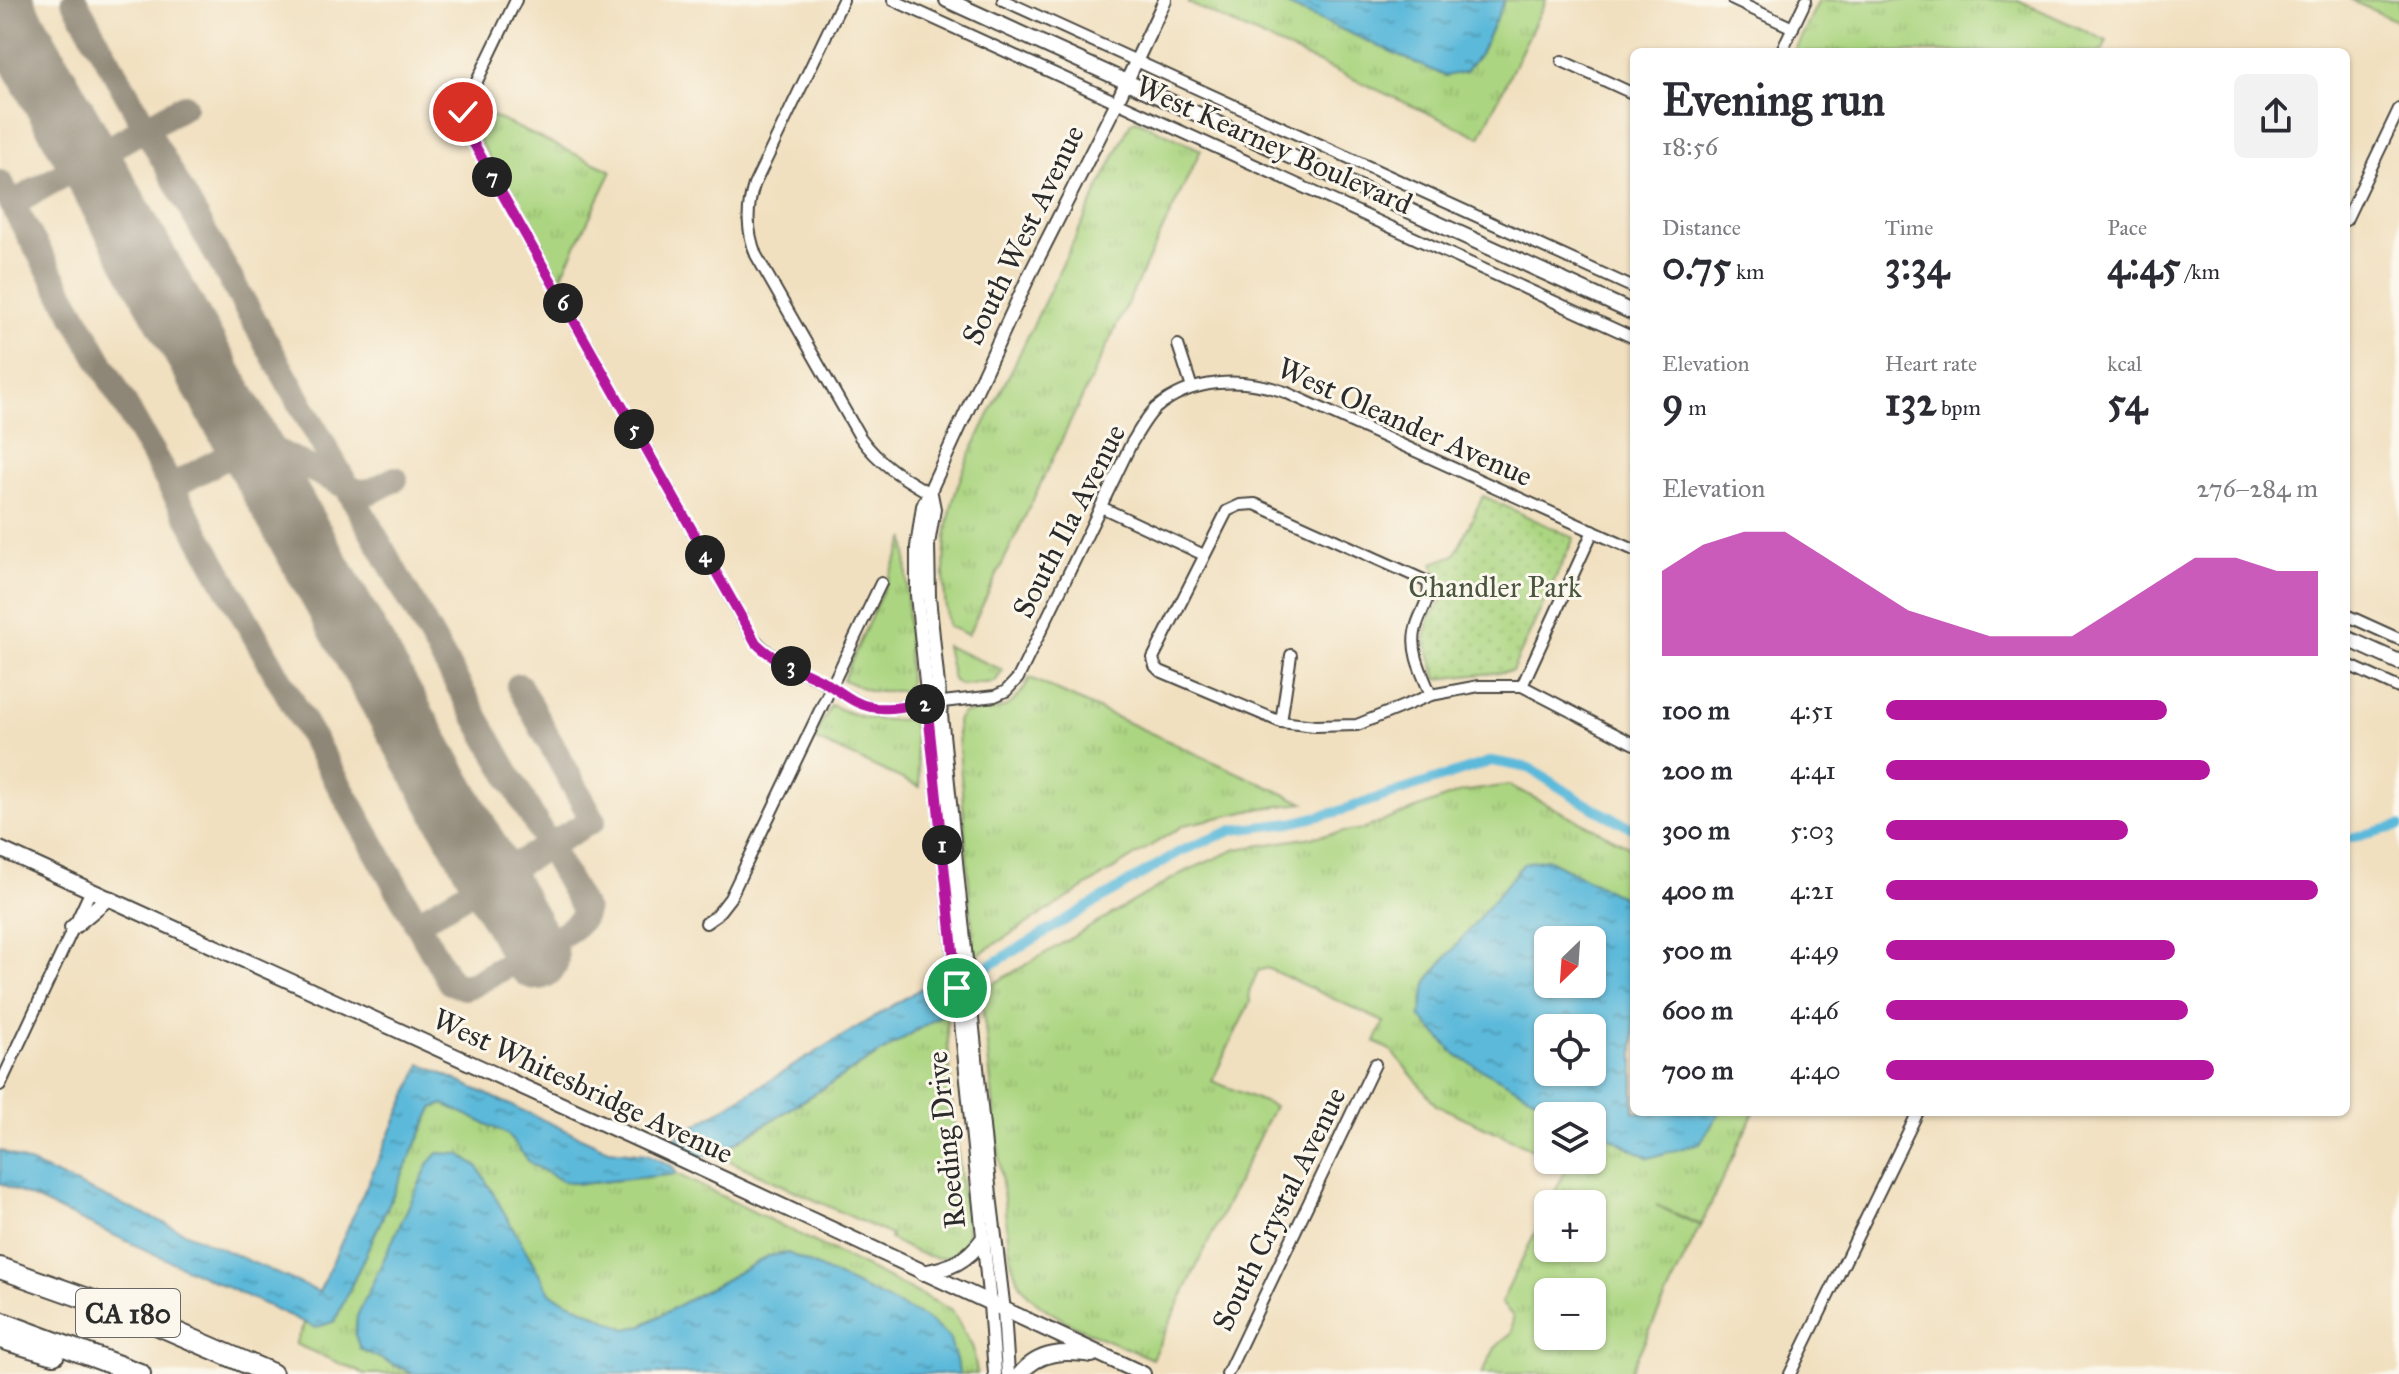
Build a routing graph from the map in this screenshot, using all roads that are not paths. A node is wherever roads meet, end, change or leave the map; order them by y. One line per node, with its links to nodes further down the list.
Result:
1 (516, 0): 36 (street)
2 (843, 0): 23 (street)
3 (893, 0): 15 (street, West Kearney Boulevard)
4 (947, 0): 13 (main road, West Kearney Boulevard)
5 (1003, 0): 11 (street, West Kearney Boulevard)
6 (1165, 0): 11 (street, South West Avenue)
7 (1733, 0): 9 (street)
8 (1806, 0): 9 (street)
9 (1793, 28): 10 (street)
10 (1783, 48)
11 (1136, 61): 13 (street, South West Avenue); 18 (street, West Kearney Boulevard)
12 (1562, 61): 14 (street)
13 (1126, 82): 15 (street, South West Avenue); 19 (main road, West Kearney Boulevard)
14 (1630, 92)
15 (1117, 102): 20 (street, West Kearney Boulevard); 23 (street, South West Avenue)
16 (2399, 109): 17 (street)
17 (2350, 212)
18 (1630, 286)
19 (1630, 311)
20 (1630, 336)
21 (1178, 345): 22 (street)
22 (1192, 388): 24 (street, South Ila Avenue); 25 (street, West Oleander Avenue)
23 (931, 494): 39 (street, Roeding Drive)
24 (1101, 507): 27 (street); 39 (street, South Ila Avenue)
25 (1593, 531): 26 (street, West Oleander Avenue); 35 (street)
26 (1630, 548)
27 (1204, 555): 38 (street); 40 (street)
28 (881, 583): 36 (street)
29 (2350, 617): 30 (street)
30 (2399, 639)
31 (2350, 640): 33 (main road)
32 (1291, 655): 40 (street)
33 (2399, 662)
34 (2350, 666): 37 (street)
35 (1522, 686): 38 (street); 41 (street)
36 (832, 687): 39 (street); 45 (street)
37 (2399, 688)
38 (1431, 695): 40 (street)
39 (933, 703): 50 (street, Roeding Drive); 54 (street, Roeding Drive)
40 (1281, 722)
41 (1630, 742)
42 (0, 847): 43 (main road, West Whitesbridge Avenue)
43 (91, 890): 44 (main road, West Whitesbridge Avenue); 46 (street)
44 (108, 898): 46 (main road); 52 (main road, West Whitesbridge Avenue)
45 (706, 923)
46 (72, 928): 48 (street)
47 (1375, 1064): 65 (street, South Crystal Avenue)
48 (0, 1085)
49 (1916, 1116): 66 (street)
50 (983, 1239): 52 (main road); 53 (street, Roeding Drive)
51 (0, 1268): 60 (highway, CA 180)
52 (923, 1273): 53 (main road, West Whitesbridge Avenue)
53 (990, 1304): 54 (main road, West Whitesbridge Avenue); 61 (street, Roeding Drive)
54 (1004, 1311): 57 (main road, West Whitesbridge Avenue); 62 (street, Roeding Drive)
55 (0, 1322): 59 (highway, CA 180)
56 (0, 1338): 58 (highway)
57 (1104, 1356): 63 (main road); 64 (main road, West Whitesbridge Avenue)
58 (112, 1374)
59 (140, 1374)
60 (272, 1374)
61 (995, 1374)
62 (1008, 1374)
63 (1020, 1374)
64 (1143, 1374)
65 (1227, 1374)
66 (1790, 1374)

